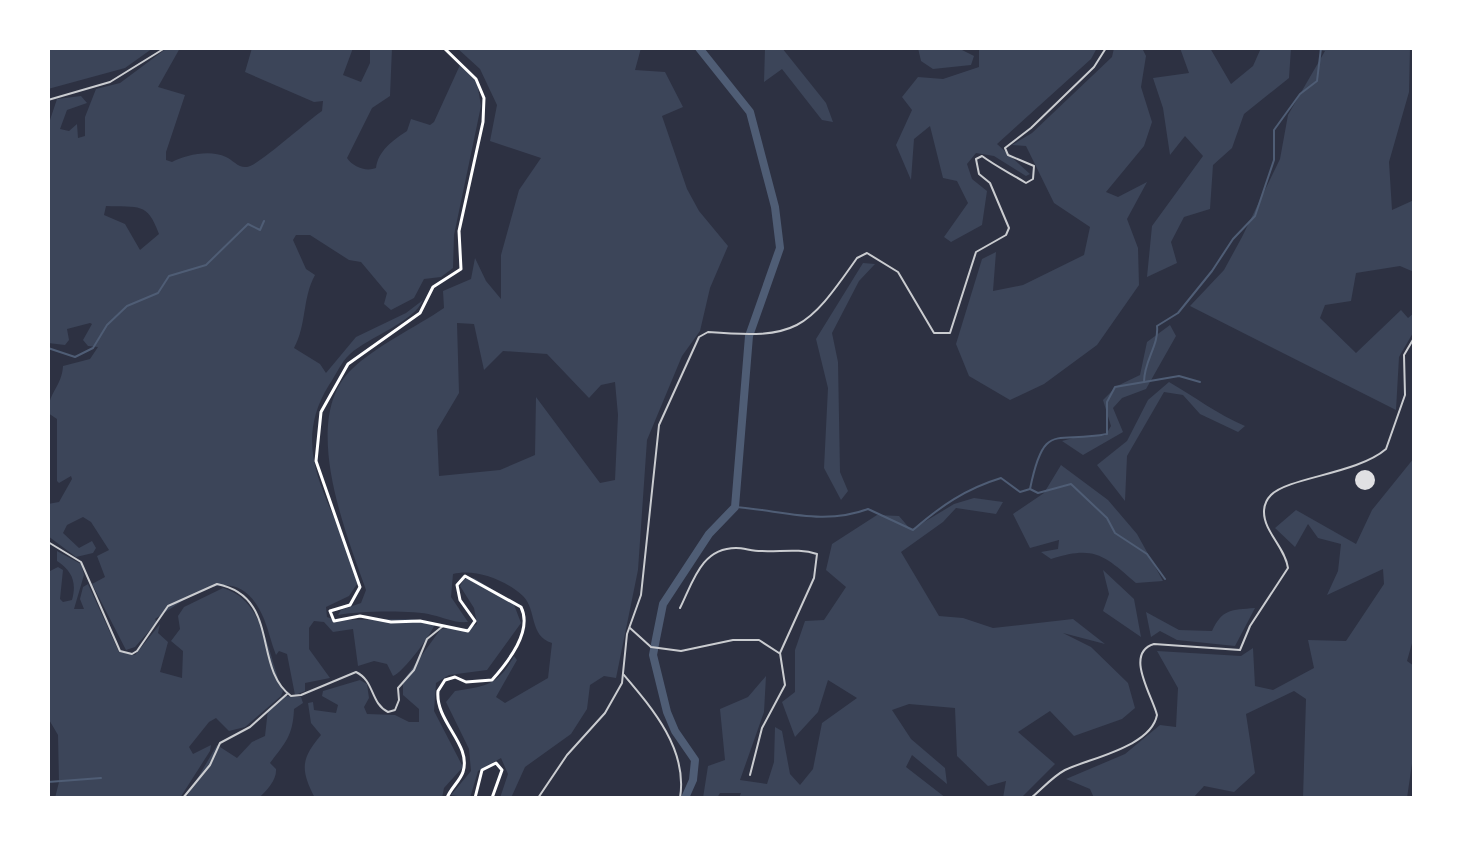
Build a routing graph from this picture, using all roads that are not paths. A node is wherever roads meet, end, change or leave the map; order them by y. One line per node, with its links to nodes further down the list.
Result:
1 (165, 48): 4 (street)
2 (444, 48): 8 (main road)
3 (1106, 48): 9 (street)
4 (48, 100)
5 (1414, 338): 20 (street)
6 (48, 542): 12 (street)
7 (680, 608): 10 (street)
8 (443, 626): 12 (street); 15 (main road)
9 (630, 627): 10 (street); 11 (street)
10 (780, 653): 13 (street)
11 (623, 674): 18 (street); 19 (street)
12 (287, 694): 14 (street)
13 (750, 775)
14 (183, 798)
15 (447, 798)
16 (475, 798): 17 (main road)
17 (492, 798)
18 (538, 798)
19 (680, 798)
20 (1031, 798)

